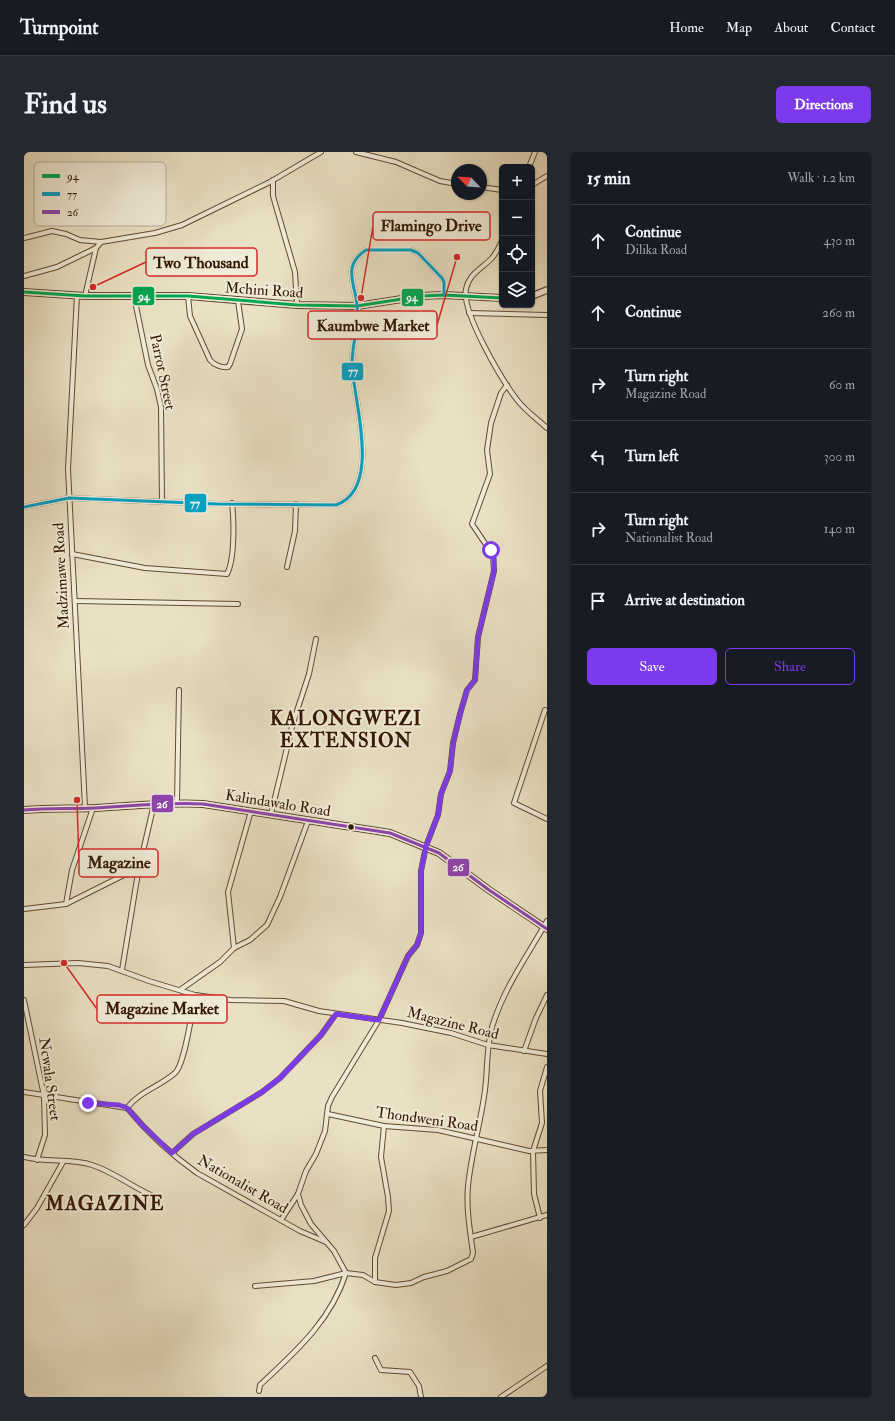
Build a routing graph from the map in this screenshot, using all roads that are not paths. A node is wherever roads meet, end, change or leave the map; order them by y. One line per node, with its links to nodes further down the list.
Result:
1 (321, 152): 6 (street)
2 (356, 152): 7 (street)
3 (535, 152): 4 (street)
4 (530, 164)
5 (547, 176): 8 (street)
6 (273, 180): 12 (street); 27 (street)
7 (451, 183)
8 (535, 183)
9 (487, 188): 10 (street)
10 (499, 190)
11 (24, 238): 12 (street)
12 (101, 242): 14 (street)
13 (499, 246): 24 (street)
14 (96, 248): 15 (street); 21 (street)
15 (24, 276)
16 (547, 290): 20 (street)
17 (24, 292): 18 (street, Mchini Road)
18 (77, 295): 21 (street, Mchini Road); 33 (street, Madzimawe Road)
19 (444, 295): 24 (street, Mchini Road); 28 (street, Mchini Road); 28 (street)
20 (535, 295)
21 (85, 296): 22 (street, Mchini Road)
22 (134, 296): 23 (street, Mchini Road); 34 (street, Parrot Street)
23 (188, 296): 26 (street, Mchini Road); 26 (street)
24 (465, 297): 25 (street, Mchini Road); 29 (street)
25 (499, 298)
26 (238, 301): 27 (street, Mchini Road)
27 (297, 305): 28 (street, Mchini Road)
28 (357, 306): 36 (street)
29 (469, 313): 30 (street); 31 (street)
30 (547, 315)
31 (507, 385): 32 (street); 54 (street)
32 (547, 428)
33 (70, 498): 34 (street); 37 (street); 38 (street, Madzimawe Road)
34 (162, 502): 35 (street)
35 (232, 503): 36 (street); 38 (street)
36 (296, 504): 39 (street)
37 (24, 507)
38 (72, 554): 40 (street, Madzimawe Road)
39 (287, 567)
40 (75, 600): 41 (street); 47 (street, Madzimawe Road)
41 (238, 604)
42 (316, 638): 51 (street)
43 (179, 690): 45 (street)
44 (545, 710): 52 (street)
45 (177, 803): 46 (street, Kalindawalo Road); 50 (street, Kalindawalo Road)
46 (154, 804): 48 (street, Kalindawalo Road); 55 (street)
47 (85, 807): 48 (street, Kalindawalo Road); 49 (street, Kalindawalo Road)
48 (93, 808): 56 (street)
49 (24, 810)
50 (251, 811): 51 (street, Kalindawalo Road); 60 (street)
51 (271, 814): 53 (street, Kalindawalo Road)
52 (547, 819)
53 (308, 821): 54 (street, Kalindawalo Road); 60 (street)
54 (426, 846): 59 (street, Kalindawalo Road); 68 (street)
55 (138, 873): 56 (street); 62 (street)
56 (66, 904): 57 (street)
57 (24, 909)
58 (547, 921): 59 (street)
59 (545, 928): 69 (street)
60 (234, 948): 63 (street)
61 (24, 965): 62 (street, Magazine Road)
62 (122, 970): 63 (street, Magazine Road)
63 (180, 990): 64 (street, Magazine Road)
64 (196, 995): 67 (street, Magazine Road); 75 (street)
65 (547, 995): 70 (street)
66 (24, 1000): 74 (street, Ncwala Street)
67 (336, 1014): 68 (street, Magazine Road); 81 (street)
68 (379, 1020): 69 (street, Magazine Road); 76 (street)
69 (488, 1045): 70 (street, Magazine Road); 78 (street)
70 (524, 1051): 71 (street, Magazine Road)
71 (547, 1054)
72 (547, 1067): 80 (street)
73 (24, 1092): 74 (street)
74 (44, 1096): 75 (street); 83 (street, Ncwala Street)
75 (127, 1108): 81 (street, Nationalist Road)
76 (328, 1114): 77 (street, Thondweni Road); 85 (street)
77 (384, 1126): 78 (street, Thondweni Road); 94 (street)
78 (476, 1138): 80 (street, Thondweni Road); 91 (street)
79 (547, 1150): 80 (street, Thondweni Road)
80 (533, 1151): 88 (street)
81 (172, 1153): 89 (street, Nationalist Road)
82 (24, 1157): 83 (street)
83 (37, 1160): 84 (street)
84 (63, 1162): 86 (street); 90 (street)
85 (298, 1194): 89 (street); 92 (street)
86 (153, 1196)
87 (547, 1215): 88 (street)
88 (540, 1218): 91 (street)
89 (281, 1220): 92 (street, Nationalist Road)
90 (24, 1225)
91 (471, 1237): 94 (street)
92 (326, 1242): 93 (street)
93 (346, 1274): 94 (street); 95 (street); 98 (street)
94 (375, 1282)
95 (255, 1286)
96 (375, 1358): 99 (street)
97 (547, 1366): 100 (street)
98 (259, 1391)
99 (421, 1397)
100 (501, 1397)

